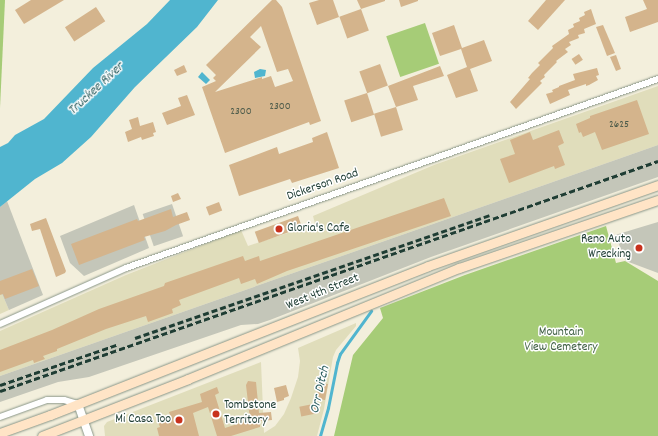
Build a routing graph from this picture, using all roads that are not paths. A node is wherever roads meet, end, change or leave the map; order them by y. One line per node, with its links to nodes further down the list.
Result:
1 (658, 79): 4 (street, Dickerson Road)
2 (658, 185): 5 (main road, West 4th Street)
3 (658, 200): 7 (main road, West 4th Street)
4 (0, 324)
5 (78, 404): 6 (street); 7 (street); 8 (main road, West 4th Street)
6 (0, 417)
7 (84, 420): 9 (main road, West 4th Street); 10 (street)
8 (0, 434)
9 (42, 436)
10 (89, 436)

